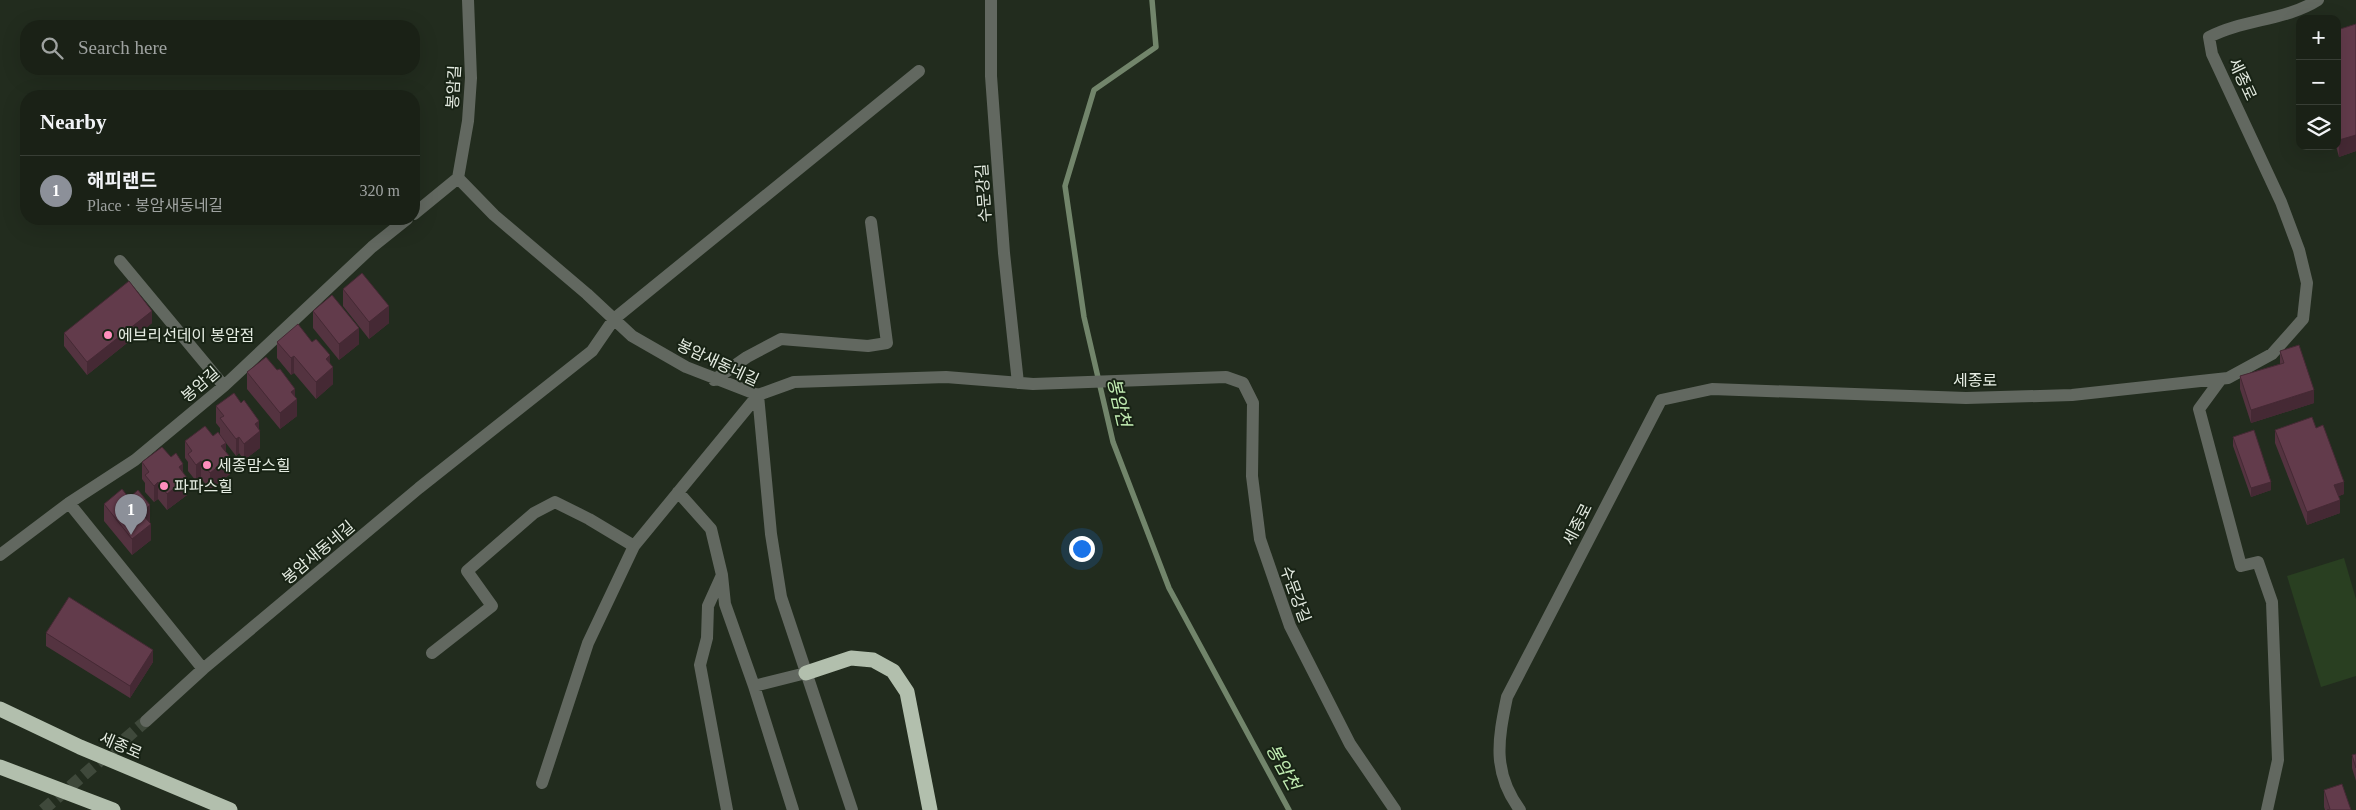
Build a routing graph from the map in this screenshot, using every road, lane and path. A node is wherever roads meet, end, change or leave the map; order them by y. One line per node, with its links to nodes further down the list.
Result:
1 (468, 0): 5 (street, 봉암길)
2 (991, 0): 13 (street, 수문강길)
3 (2318, 0): 11 (street, 세종로)
4 (919, 71): 10 (street)
5 (458, 178): 6 (street); 10 (street, 봉암새동네길)
6 (420, 209)
7 (871, 222): 12 (street)
8 (400, 225): 14 (street, 봉암길)
9 (120, 260): 14 (street)
10 (614, 319): 12 (street, 봉암새동네길); 22 (street, 봉암새동네길)
11 (2221, 379): 36 (street, 세종로); 37 (street)
12 (714, 380): 15 (street, 봉암새동네길)
13 (1018, 383): 15 (street); 35 (street, 수문강길)
14 (224, 386): 17 (street, 봉암길)
15 (758, 395): 16 (street, 봉암새동네길); 23 (street)
16 (678, 492): 18 (street, 봉암새동네길); 20 (street)
17 (69, 504): 19 (street, 봉암길); 22 (street)
18 (634, 546): 21 (street); 28 (street, 봉암새동네길)
19 (0, 555)
20 (722, 576): 24 (street); 31 (street)
21 (432, 653)
22 (203, 669): 26 (street, 봉암새동네길)
23 (806, 673): 24 (street); 33 (street); 34 (highway)
24 (754, 686): 32 (street)
25 (0, 709): 30 (highway, 세종로)
26 (146, 721)
27 (0, 767): 29 (highway)
28 (542, 783)
29 (113, 810)
30 (230, 810)
31 (727, 810)
32 (793, 810)
33 (852, 810)
34 (930, 810)
35 (1395, 810)
36 (1520, 810)
37 (2267, 810)

